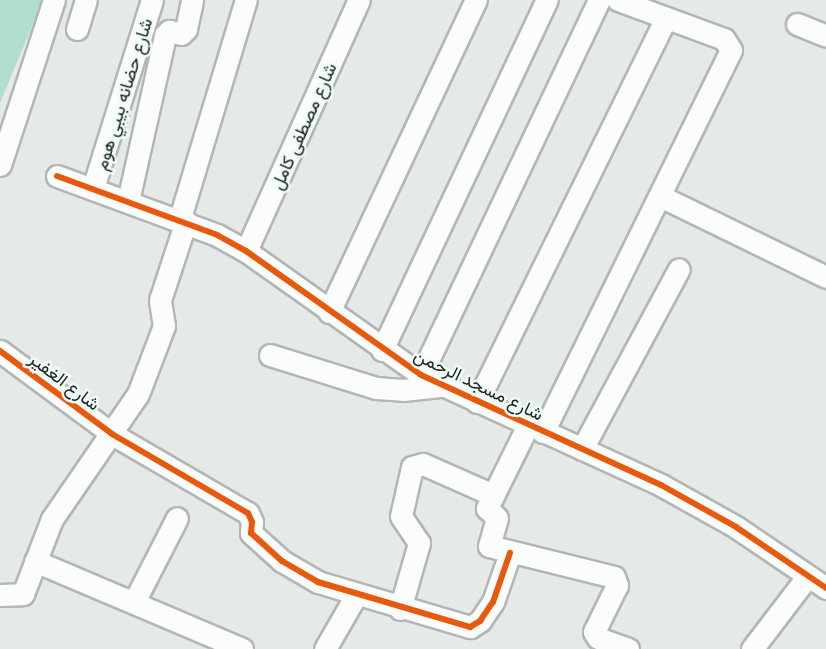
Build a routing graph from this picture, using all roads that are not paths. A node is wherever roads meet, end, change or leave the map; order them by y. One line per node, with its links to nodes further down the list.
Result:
1 (54, 0): 15 (street)
2 (86, 0): 13 (street)
3 (152, 0): 17 (street, شارع حضانه بيبي هوم)
4 (192, 0): 19 (street)
5 (246, 0): 20 (street)
6 (359, 0): 21 (street, شارع مصطفى كامل)
7 (476, 0): 24 (street)
8 (547, 0): 26 (street)
9 (599, 0): 28 (street)
10 (618, 0): 11 (street)
11 (666, 18): 18 (street); 30 (street)
12 (798, 24): 14 (street)
13 (76, 29)
14 (826, 36)
15 (0, 165)
16 (57, 176): 17 (street, شارع مسجد الرحمن)
17 (93, 188): 19 (street, شارع مسجد الرحمن)
18 (660, 196): 23 (street); 31 (street)
19 (128, 201): 20 (street, شارع مسجد الرحمن)
20 (183, 220): 21 (street, شارع مسجد الرحمن); 32 (street)
21 (246, 251): 24 (street, شارع مسجد الرحمن)
22 (679, 268): 33 (street)
23 (826, 277)
24 (329, 312): 26 (street, شارع مسجد الرحمن)
25 (0, 351): 32 (street, شارع الغفير)
26 (382, 351): 28 (street, شارع مسجد الرحمن)
27 (270, 355): 29 (street)
28 (421, 375): 29 (street, شارع مسجد الرحمن)
29 (441, 386): 30 (street, شارع مسجد الرحمن)
30 (477, 402): 31 (street, شارع مسجد الرحمن)
31 (535, 428): 33 (street, شارع مسجد الرحمن); 34 (street)
32 (112, 434): 37 (street); 41 (street, شارع الغفير)
33 (582, 449): 38 (street, شارع مسجد الرحمن)
34 (493, 495): 36 (street); 43 (street)
35 (177, 518): 42 (street)
36 (510, 553): 43 (street); 46 (street)
37 (35, 561): 40 (street); 42 (street)
38 (807, 577): 39 (street, شارع مسجد الرحمن); 47 (street)
39 (826, 588)
40 (0, 595)
41 (356, 595): 43 (street); 45 (street)
42 (134, 602): 44 (street)
43 (400, 609)
44 (231, 647)
45 (324, 649)
46 (628, 649)
47 (752, 649)

